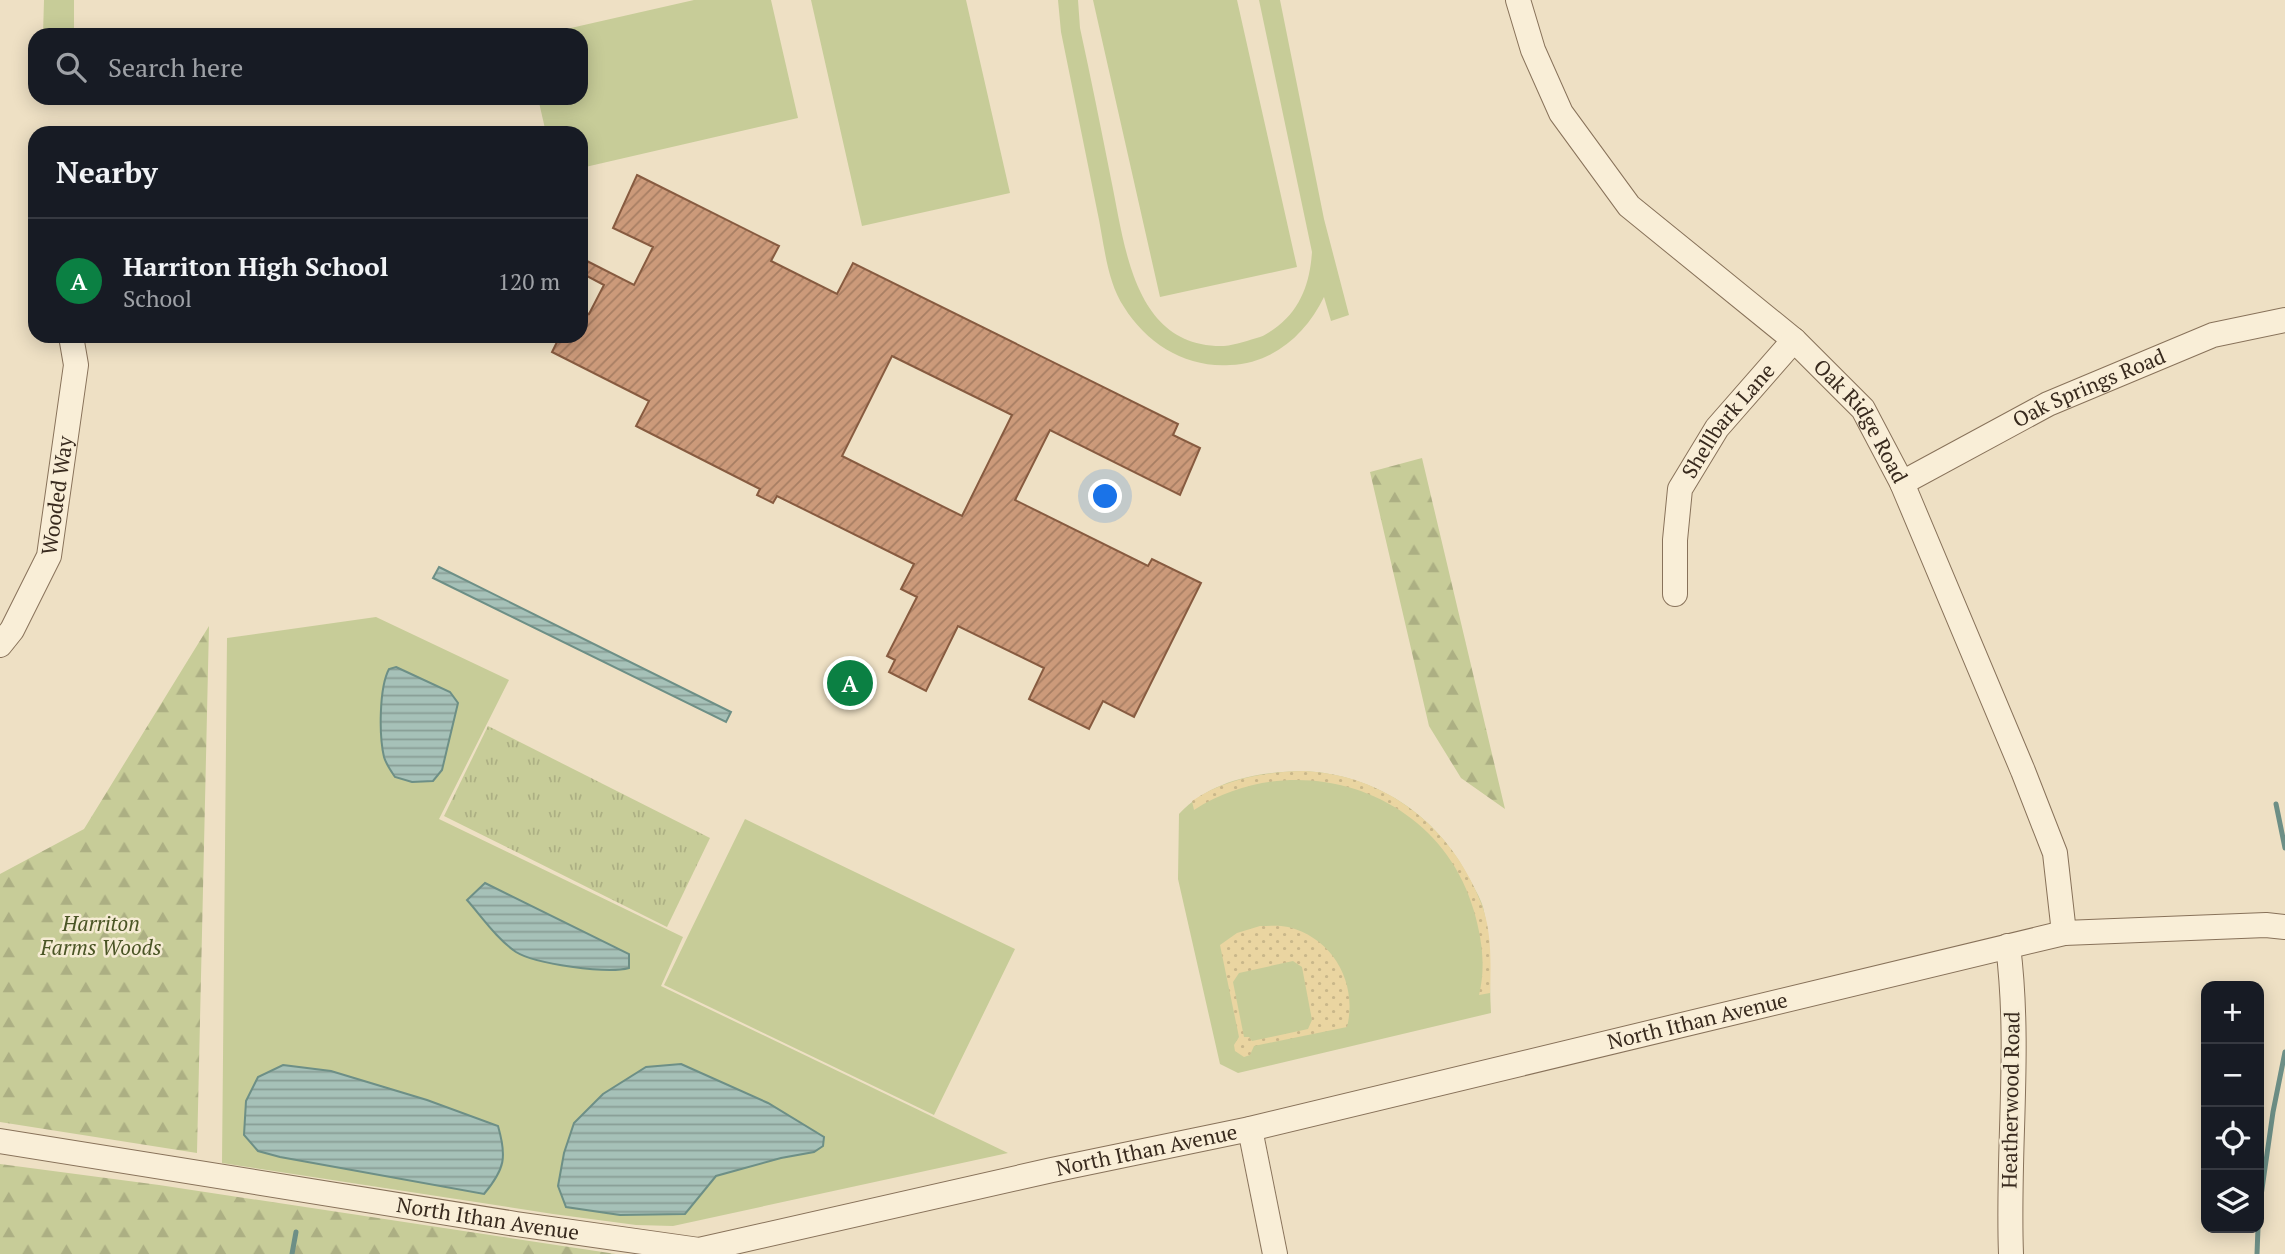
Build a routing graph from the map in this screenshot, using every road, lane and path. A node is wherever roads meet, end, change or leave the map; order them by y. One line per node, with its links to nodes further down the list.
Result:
1 (1518, 0): 3 (street, Oak Ridge Road)
2 (2285, 320): 5 (street, Oak Springs Road)
3 (1794, 340): 5 (street, Oak Ridge Road); 6 (street, Shellbark Lane)
4 (72, 343): 7 (street, Wooded Way)
5 (1902, 483): 9 (street, Oak Ridge Road)
6 (1675, 594)
7 (0, 645)
8 (2285, 927): 9 (street, North Ithan Avenue)
9 (2064, 933): 10 (street, North Ithan Avenue)
10 (2008, 946): 11 (street, North Ithan Avenue); 15 (street, Heatherwood Road)
11 (1250, 1129): 13 (street, North Ithan Avenue); 14 (street)
12 (0, 1140): 13 (street, North Ithan Avenue)
13 (699, 1252)
14 (1275, 1254)
15 (2011, 1254)

